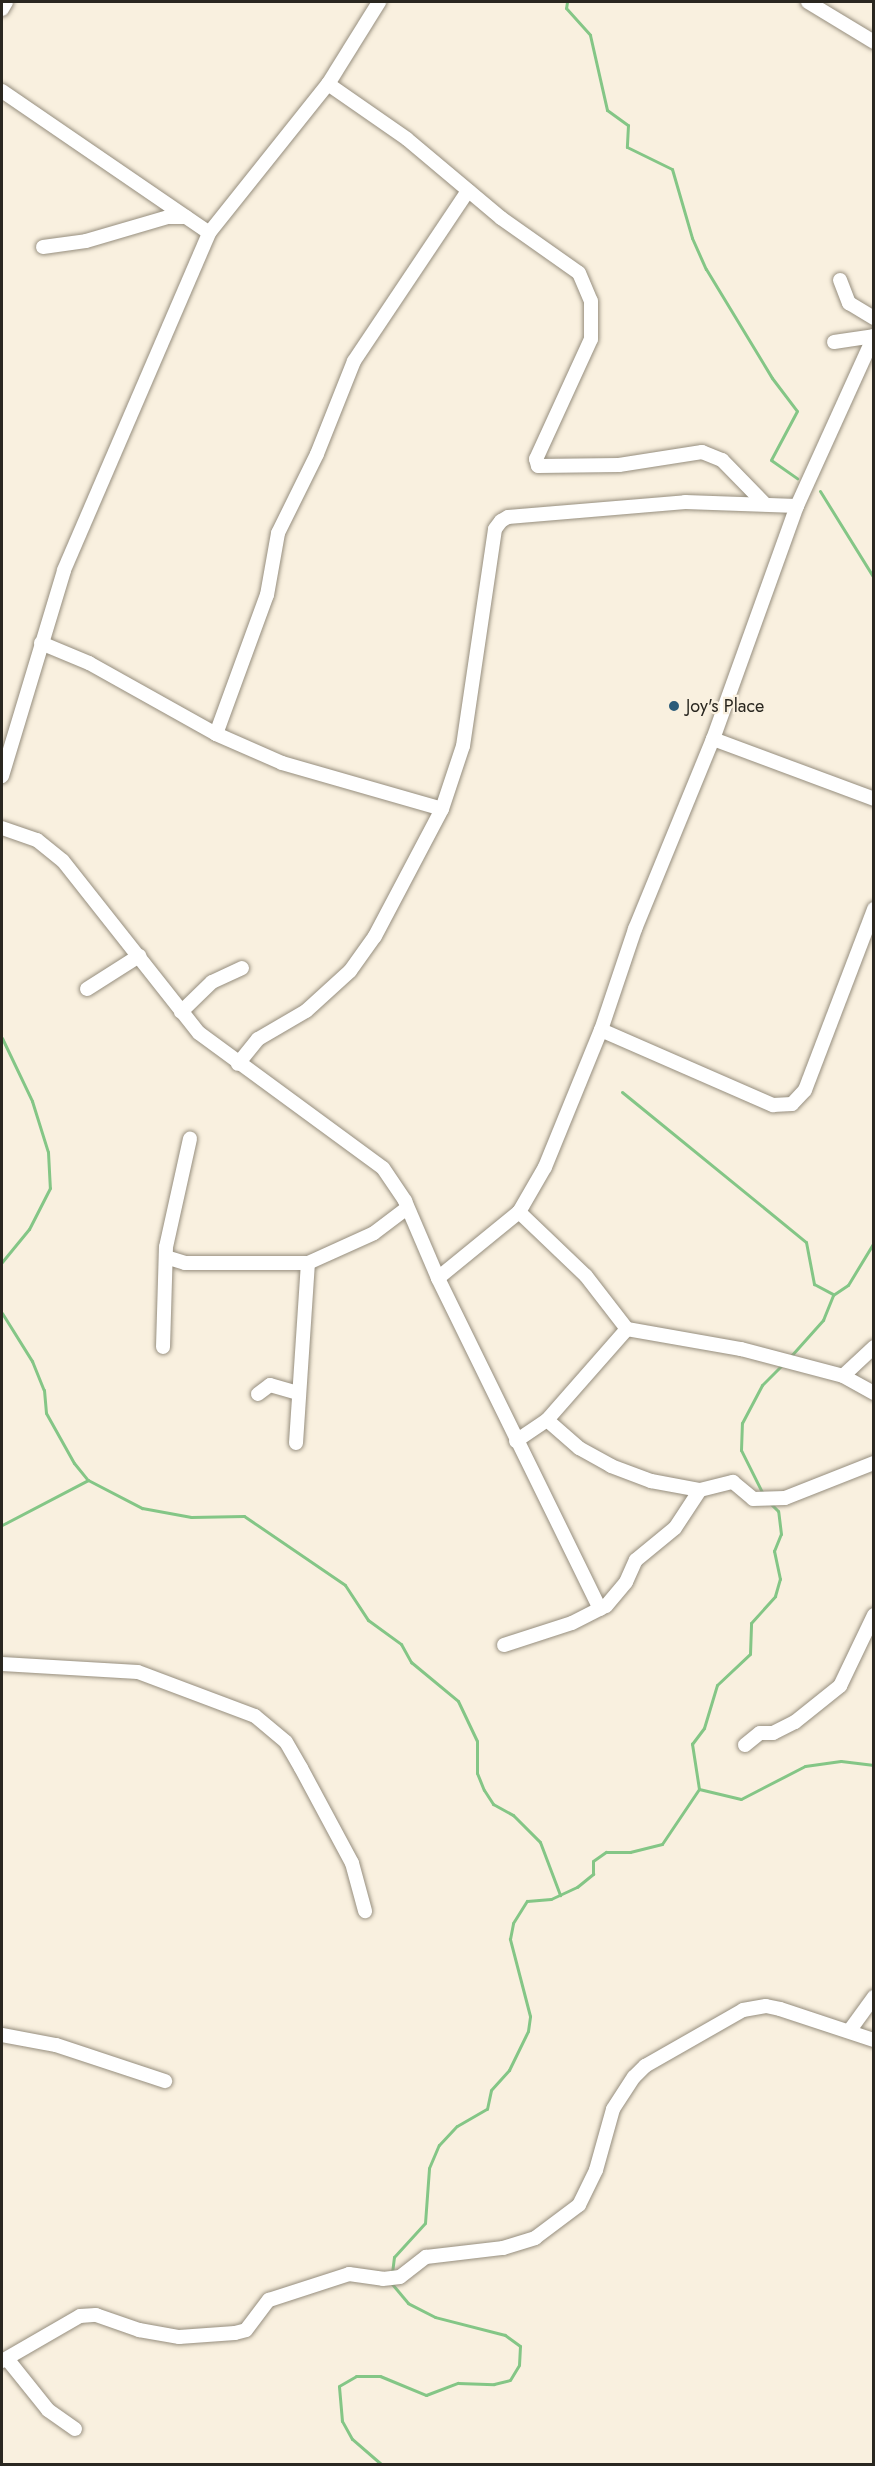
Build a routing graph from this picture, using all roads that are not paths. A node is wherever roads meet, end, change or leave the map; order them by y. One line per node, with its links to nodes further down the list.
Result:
1 (6, 2): 4 (street)
2 (379, 2): 6 (street)
3 (808, 2): 5 (street)
4 (2, 9)
5 (873, 42)
6 (328, 84): 8 (street); 10 (street)
7 (2, 92): 9 (street)
8 (468, 191): 16 (street); 19 (street)
9 (186, 217): 10 (street); 11 (street)
10 (208, 233): 18 (street)
11 (43, 247)
12 (840, 280): 13 (street)
13 (873, 318)
14 (873, 336): 15 (street); 17 (street)
15 (834, 342)
16 (765, 504): 17 (street); 23 (street)
17 (797, 506): 20 (street)
18 (41, 643): 19 (street); 21 (street)
19 (216, 734): 23 (street)
20 (713, 739): 22 (street); 30 (street)
21 (2, 776)
22 (873, 800)
23 (442, 809): 31 (street)
24 (2, 828): 26 (street)
25 (873, 909): 30 (street)
26 (139, 956): 28 (street); 29 (street)
27 (242, 968): 29 (street)
28 (87, 989)
29 (181, 1012): 31 (street)
30 (601, 1030): 34 (street)
31 (238, 1064): 33 (street)
32 (190, 1139): 35 (street)
33 (407, 1208): 36 (street); 37 (street)
34 (519, 1212): 37 (street); 38 (street)
35 (169, 1258): 36 (street); 39 (street)
36 (308, 1263): 42 (street)
37 (438, 1278): 46 (street)
38 (627, 1329): 41 (street); 45 (street)
39 (164, 1347)
40 (873, 1347): 41 (street)
41 (843, 1376): 43 (street)
42 (298, 1393): 44 (street); 47 (street)
43 (873, 1393)
44 (258, 1394)
45 (547, 1420): 46 (street); 49 (street)
46 (516, 1441): 50 (street)
47 (296, 1443)
48 (873, 1462): 49 (street)
49 (699, 1490): 50 (street)
50 (600, 1609): 52 (street)
51 (873, 1615): 54 (street)
52 (504, 1645)
53 (2, 1664): 55 (street)
54 (745, 1745)
55 (365, 1911)
56 (873, 1997): 57 (street)
57 (850, 2030): 59 (street); 61 (street)
58 (2, 2035): 60 (street)
59 (873, 2040)
60 (165, 2081)
61 (5, 2360): 62 (street)
62 (75, 2429)

